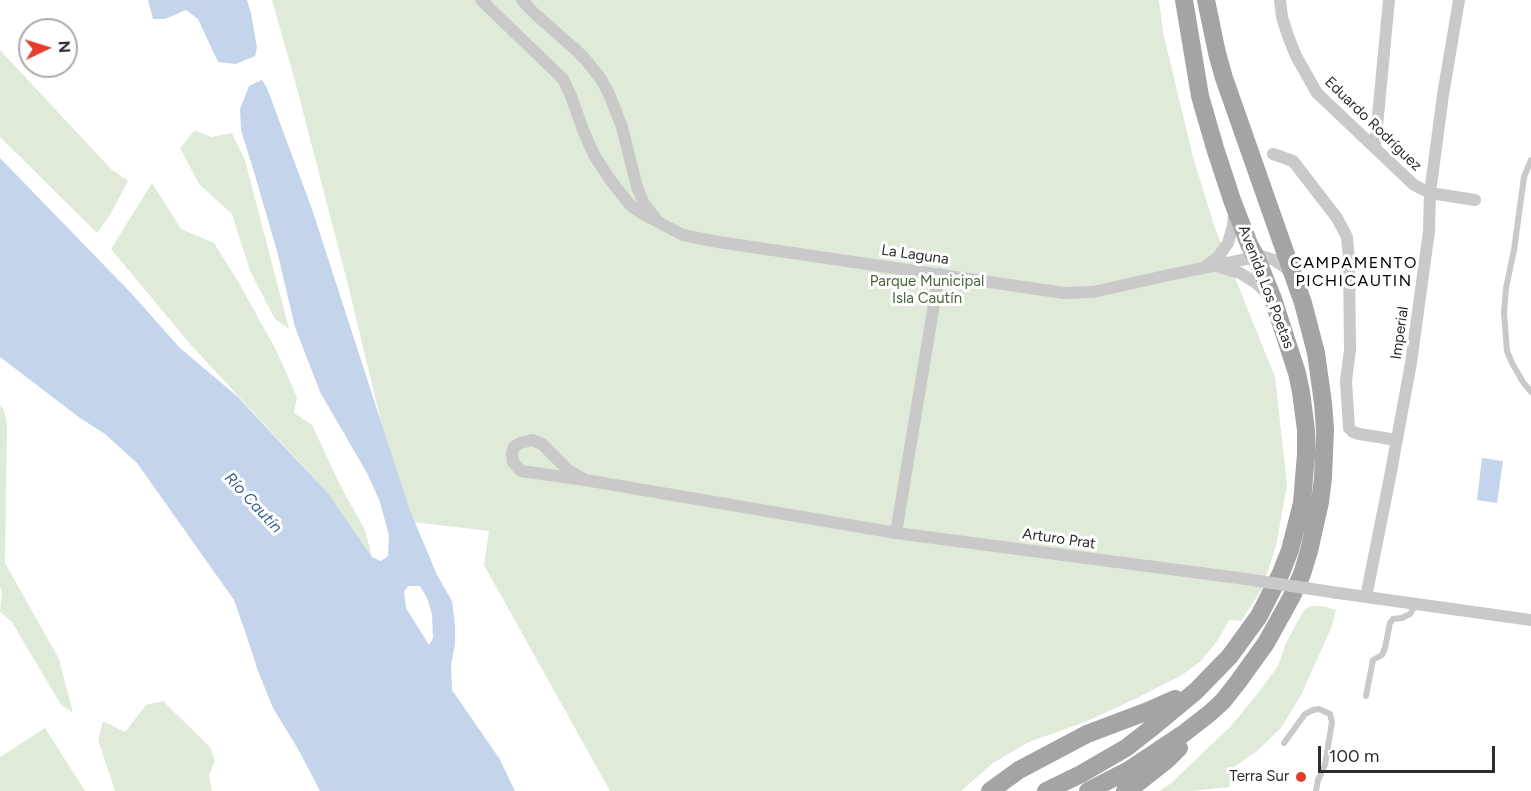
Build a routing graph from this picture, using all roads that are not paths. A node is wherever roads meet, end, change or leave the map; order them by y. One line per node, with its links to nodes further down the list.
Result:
1 (480, 0): 14 (street, La Laguna)
2 (522, 0): 14 (street, La Laguna)
3 (1184, 0): 12 (main road, Avenida Los Poetas)
4 (1206, 0): 18 (main road, Avenida Los Poetas)
5 (1280, 0): 8 (street, Eduardo Rodríguez)
6 (1389, 0): 8 (street)
7 (1459, 0): 11 (street, Imperial)
8 (1375, 147): 11 (street, Eduardo Rodríguez)
9 (1273, 154): 21 (street)
10 (1531, 160): 20 (lane)
11 (1430, 193): 13 (street); 21 (street, Imperial)
12 (1232, 200): 15 (main road, Avenida Los Poetas); 16 (street)
13 (1475, 200)
14 (659, 222): 17 (street, La Laguna)
15 (1256, 256): 16 (street, La Laguna); 18 (street); 19 (main road, Avenida Los Poetas)
16 (1206, 267): 17 (street, La Laguna); 19 (street)
17 (939, 274): 23 (street)
18 (1294, 279): 29 (main road, Avenida Los Poetas)
19 (1274, 299): 27 (main road, Avenida Los Poetas)
20 (1531, 392)
21 (1396, 440): 24 (street, Imperial)
22 (585, 480): 22 (street, Arturo Prat); 23 (street, Arturo Prat)
23 (896, 533): 24 (street, Arturo Prat, bridge)
24 (1366, 597): 25 (street, Arturo Prat)
25 (1416, 604): 26 (street, Arturo Prat); 28 (lane)
26 (1531, 620)
27 (1196, 691): 31 (main road); 32 (main road, Avenida Los Poetas)
28 (1366, 696)
29 (1223, 701): 33 (main road, Avenida Los Poetas); 34 (main road)
30 (1284, 742): 35 (lane)
31 (990, 791)
32 (1046, 791)
33 (1088, 791)
34 (1125, 791)
35 (1316, 791)

